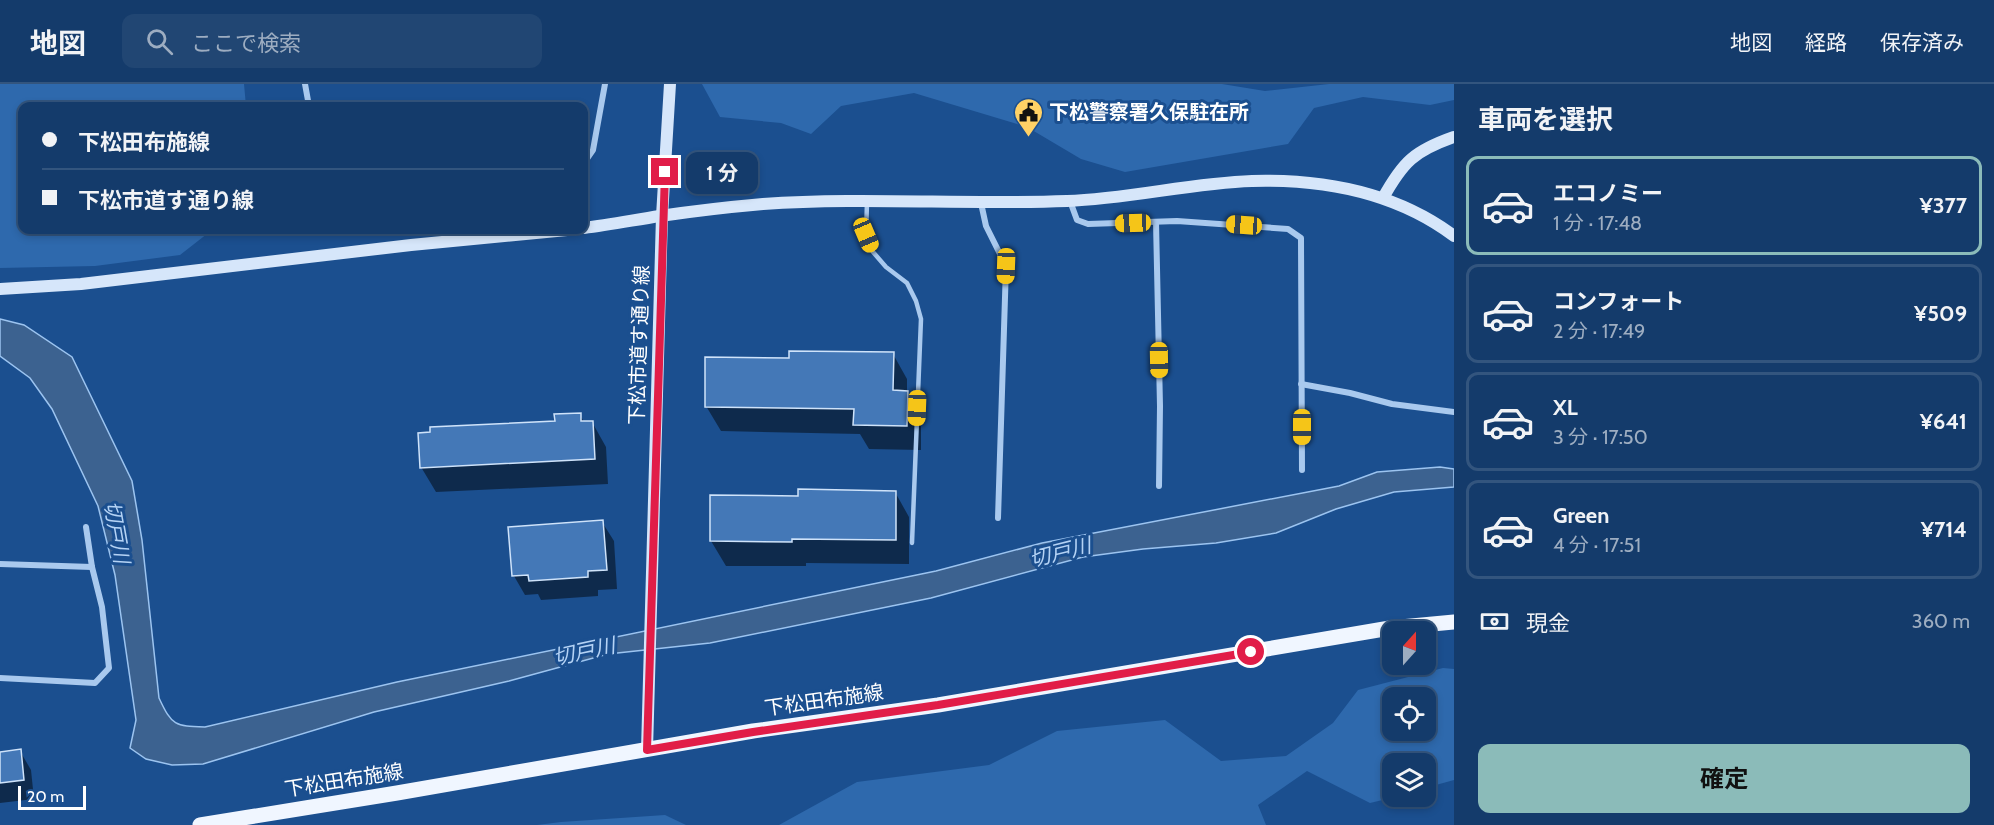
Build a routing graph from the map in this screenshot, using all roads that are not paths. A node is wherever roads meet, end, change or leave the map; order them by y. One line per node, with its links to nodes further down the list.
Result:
1 (305, 84): 4 (street)
2 (605, 84): 6 (street)
3 (670, 84): 11 (street, 下松市道す通り線)
4 (308, 102)
5 (1454, 138): 7 (street)
6 (588, 157)
7 (1383, 198): 8 (street); 15 (street)
8 (1070, 201): 10 (street); 12 (street)
9 (867, 202): 10 (street); 11 (street); 23 (lane)
10 (981, 202): 21 (street)
11 (662, 216): 13 (street); 28 (street, 下松市道す通り線)
12 (1156, 222): 17 (street); 20 (street)
13 (588, 227)
14 (525, 234): 16 (street)
15 (1454, 236)
16 (0, 289)
17 (1301, 384): 18 (street); 19 (street)
18 (1454, 412)
19 (1302, 470)
20 (1159, 486)
21 (998, 518)
22 (86, 527): 25 (street)
23 (912, 543)
24 (0, 564): 25 (street)
25 (92, 567): 27 (street)
26 (1454, 622): 28 (main road, 下松田布施線)
27 (0, 678)
28 (647, 750): 29 (main road, 下松田布施線)
29 (200, 825)

